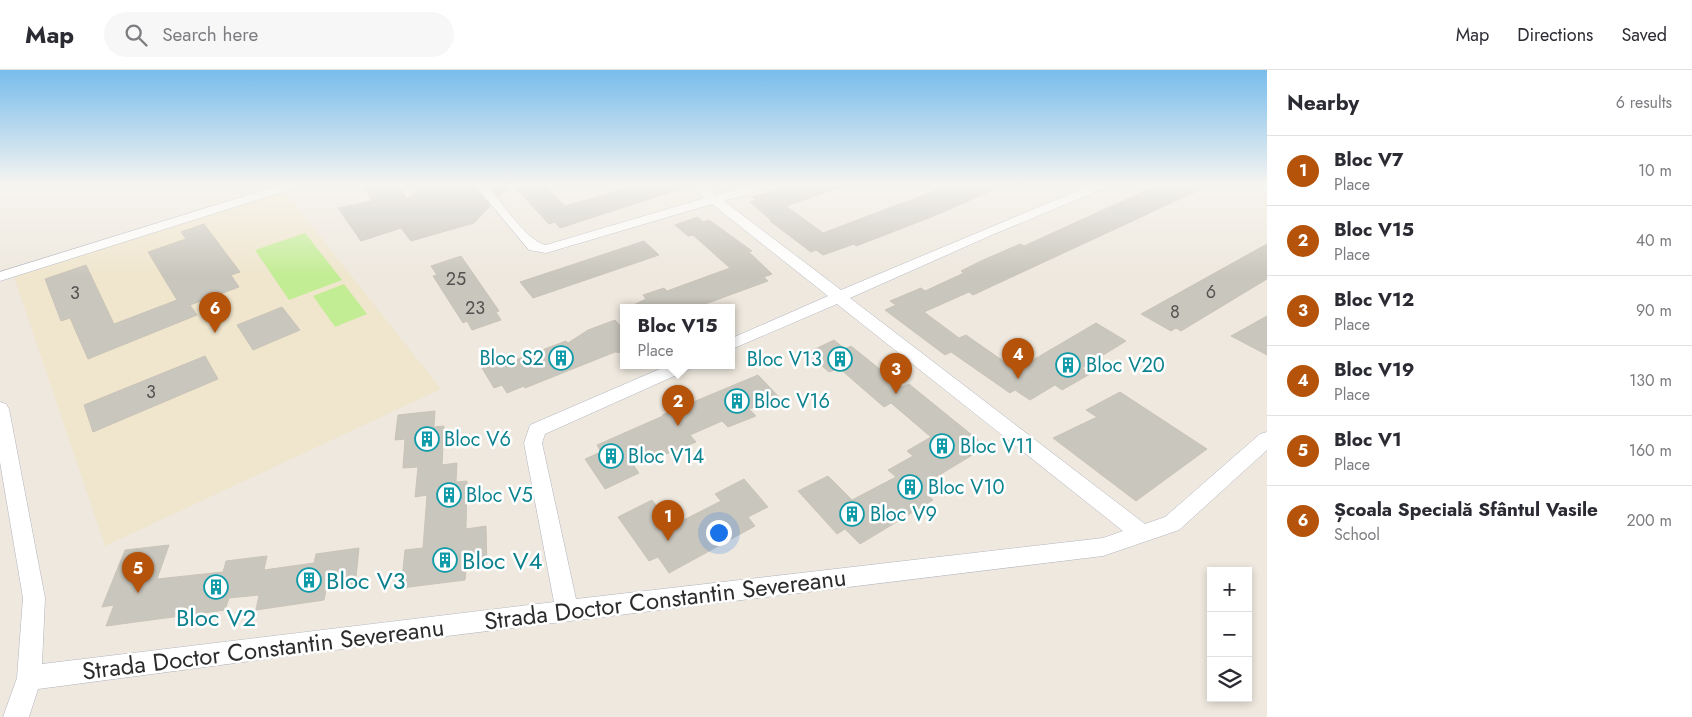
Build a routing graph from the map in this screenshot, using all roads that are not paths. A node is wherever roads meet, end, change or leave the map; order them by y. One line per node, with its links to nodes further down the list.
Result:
1 (193, 215): 6 (street)
2 (506, 215): 3 (street)
3 (662, 215)
4 (735, 215): 7 (street)
5 (1028, 215): 7 (street)
6 (0, 277)
7 (840, 296): 8 (street); 13 (street)
8 (735, 343)
9 (675, 369): 14 (street)
10 (0, 410): 12 (street)
11 (1267, 439): 13 (street, Strada Doctor Constantin Severeanu)
12 (6, 465): 15 (street)
13 (1143, 536): 14 (street, Strada Doctor Constantin Severeanu)
14 (567, 612): 15 (street, Strada Doctor Constantin Severeanu)
15 (29, 678): 16 (street)
16 (16, 717)

